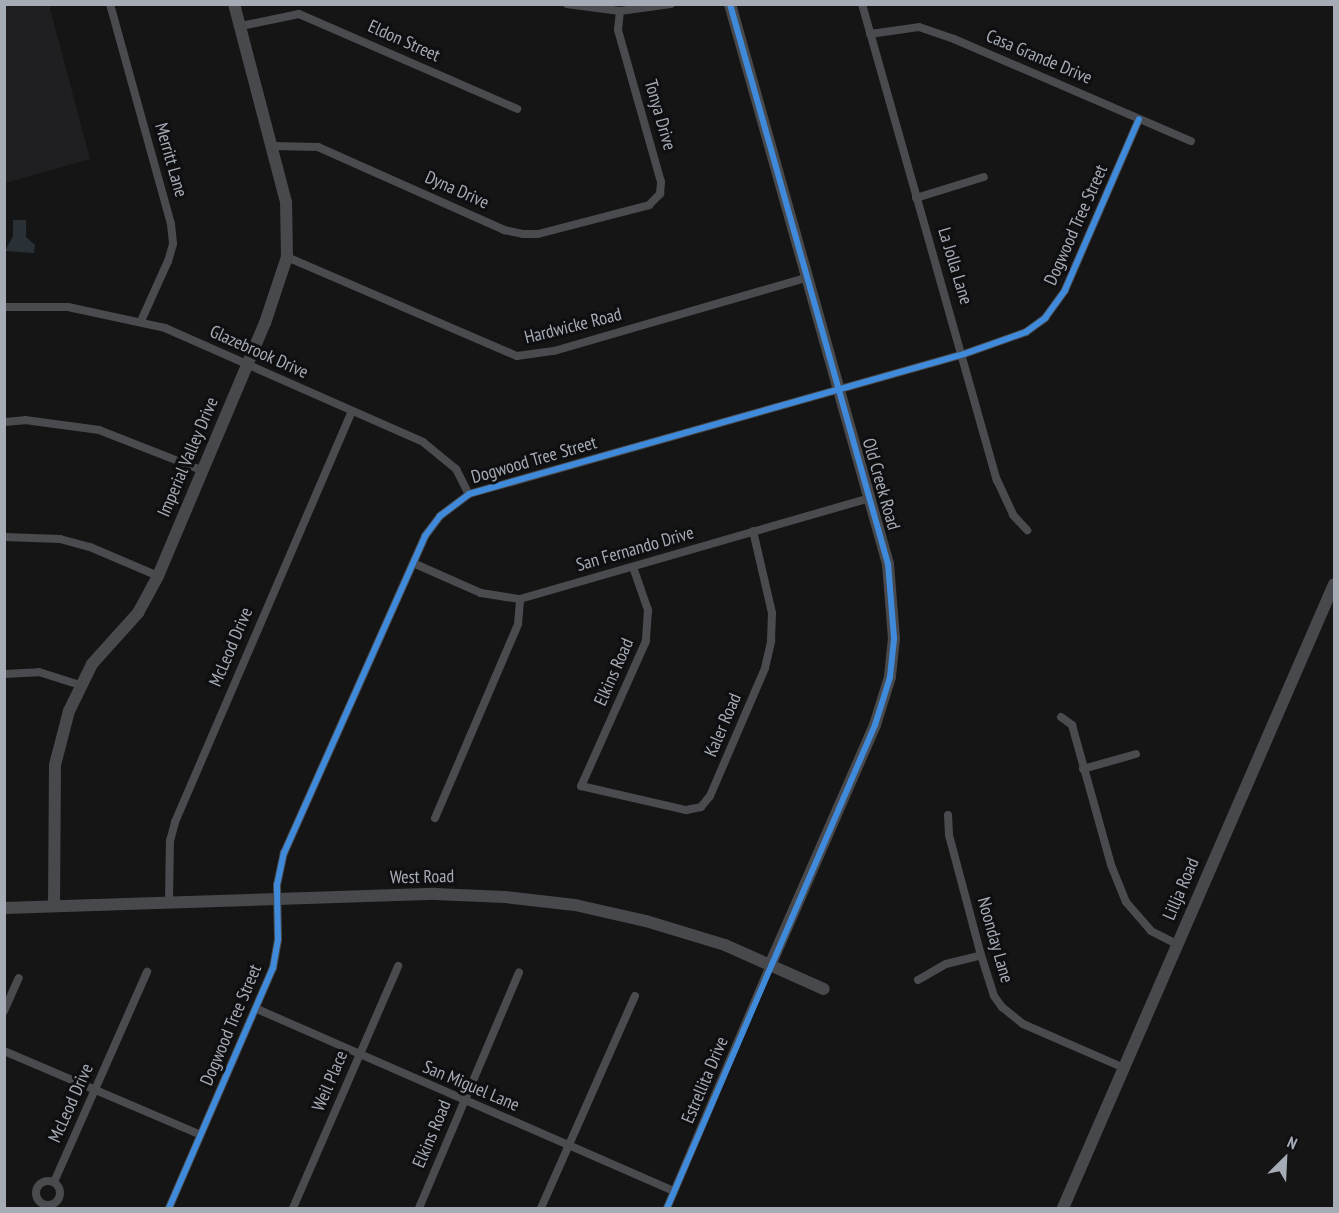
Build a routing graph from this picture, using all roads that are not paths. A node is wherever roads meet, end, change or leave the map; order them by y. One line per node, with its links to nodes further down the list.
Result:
1 (111, 4): 20 (street, Merritt Lane)
2 (234, 4): 8 (street, Imperial Valley Drive)
3 (567, 4): 7 (street)
4 (671, 4): 7 (street)
5 (730, 4): 18 (street, Old Creek Road)
6 (862, 4): 9 (street, La Jolla Lane)
7 (620, 11): 16 (street, Tonya Drive)
8 (241, 26): 10 (street, Eldon Street); 13 (street, Imperial Valley Drive)
9 (870, 34): 11 (street, Casa Grande Drive); 15 (street, La Jolla Lane)
10 (517, 109)
11 (1139, 119): 12 (street, Casa Grande Drive); 21 (street, Dogwood Tree Street)
12 (1191, 141)
13 (274, 146): 16 (street, Dyna Drive); 17 (street, Imperial Valley Drive)
14 (984, 177): 15 (street)
15 (916, 198): 21 (street, La Jolla Lane)
16 (630, 210)
17 (287, 257): 18 (street, Hardwicke Road); 22 (street, Imperial Valley Drive)
18 (808, 277): 23 (street, Old Creek Road)
19 (4, 307): 20 (street, Glazebrook Drive)
20 (141, 321): 22 (street, Glazebrook Drive)
21 (964, 354): 23 (street, Dogwood Tree Street); 29 (street, La Jolla Lane)
22 (246, 364): 24 (street, Glazebrook Drive); 26 (street, Imperial Valley Drive)
23 (838, 389): 27 (street, Dogwood Tree Street); 28 (street, Old Creek Road)
24 (352, 411): 27 (street, Glazebrook Drive); 46 (street, McLeod Drive)
25 (4, 422): 26 (street)
26 (201, 470): 34 (street, Imperial Valley Drive)
27 (470, 494): 32 (street, Dogwood Tree Street)
28 (868, 498): 30 (street, San Fernando Drive); 51 (street, Old Creek Road)
29 (1028, 530)
30 (753, 531): 33 (street, San Fernando Drive); 42 (street, Kaler Road)
31 (4, 537): 34 (street)
32 (413, 563): 36 (street, San Fernando Drive); 45 (street, Dogwood Tree Street)
33 (633, 567): 36 (street, San Fernando Drive); 42 (street, Elkins Road)
34 (158, 576): 38 (street, Imperial Valley Drive)
35 (1335, 584): 49 (street, Lillja Road)
36 (520, 599): 44 (street)
37 (4, 674): 38 (street)
38 (80, 685): 47 (street, Imperial Valley Drive)
39 (1061, 717): 41 (street)
40 (1136, 754): 41 (street)
41 (1083, 770): 49 (street)
42 (581, 786)
43 (948, 815): 50 (street, Noonday Lane)
44 (435, 818)
45 (277, 899): 46 (street, West Road); 51 (street, West Road); 59 (street, Dogwood Tree Street)
46 (168, 902): 47 (street, West Road)
47 (54, 906): 48 (street, West Road)
48 (4, 908)
49 (1177, 944): 63 (street, Lillja Road)
50 (981, 956): 56 (street); 63 (street, Noonday Lane)
51 (771, 963): 57 (street, West Road); 69 (street, Estrellita Drive)
52 (398, 966): 62 (street, Weil Place)
53 (147, 972): 64 (street, McLeod Drive)
54 (519, 972): 65 (street, Elkins Road)
55 (19, 978): 60 (street)
56 (918, 980)
57 (824, 989)
58 (635, 996): 67 (street)
59 (257, 1009): 62 (street, San Miguel Lane); 66 (street, Dogwood Tree Street)
60 (4, 1011)
61 (4, 1051): 64 (street)
62 (358, 1056): 65 (street, San Miguel Lane); 71 (street, Weil Place)
63 (1124, 1068): 75 (street, Lillja Road)
64 (96, 1089): 66 (street); 68 (street, McLeod Drive)
65 (464, 1101): 67 (street, San Miguel Lane); 72 (street, Elkins Road)
66 (199, 1134): 70 (street, Dogwood Tree Street)
67 (568, 1146): 69 (street, San Miguel Lane); 73 (street)
68 (54, 1182)
69 (674, 1191): 74 (street, Estrellita Drive)
70 (169, 1209)
71 (293, 1209)
72 (418, 1209)
73 (541, 1209)
74 (667, 1209)
75 (1063, 1209)

